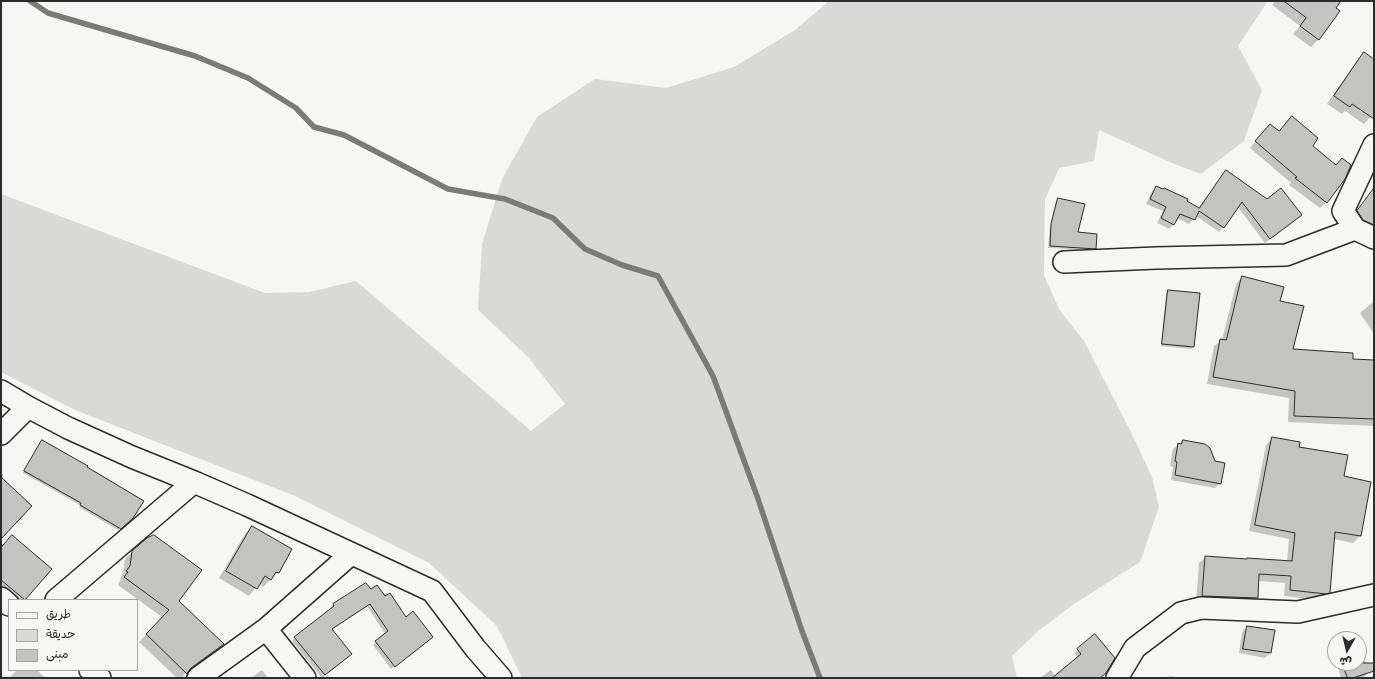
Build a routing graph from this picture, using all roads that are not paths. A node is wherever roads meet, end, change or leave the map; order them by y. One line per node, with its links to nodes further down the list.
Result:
1 (1374, 145): 2 (street)
2 (1355, 229): 3 (street); 4 (street)
3 (1374, 238)
4 (1064, 262)
5 (1, 391): 6 (street)
6 (28, 408): 7 (street); 8 (street)
7 (1, 434)
8 (194, 482): 9 (street); 11 (street)
9 (350, 554): 12 (street); 17 (street)
10 (1374, 595): 18 (street)
11 (57, 599)
12 (266, 629): 15 (street); 16 (street)
13 (91, 671): 14 (street)
14 (100, 678)
15 (198, 678)
16 (305, 678)
17 (501, 678)
18 (1117, 678)

